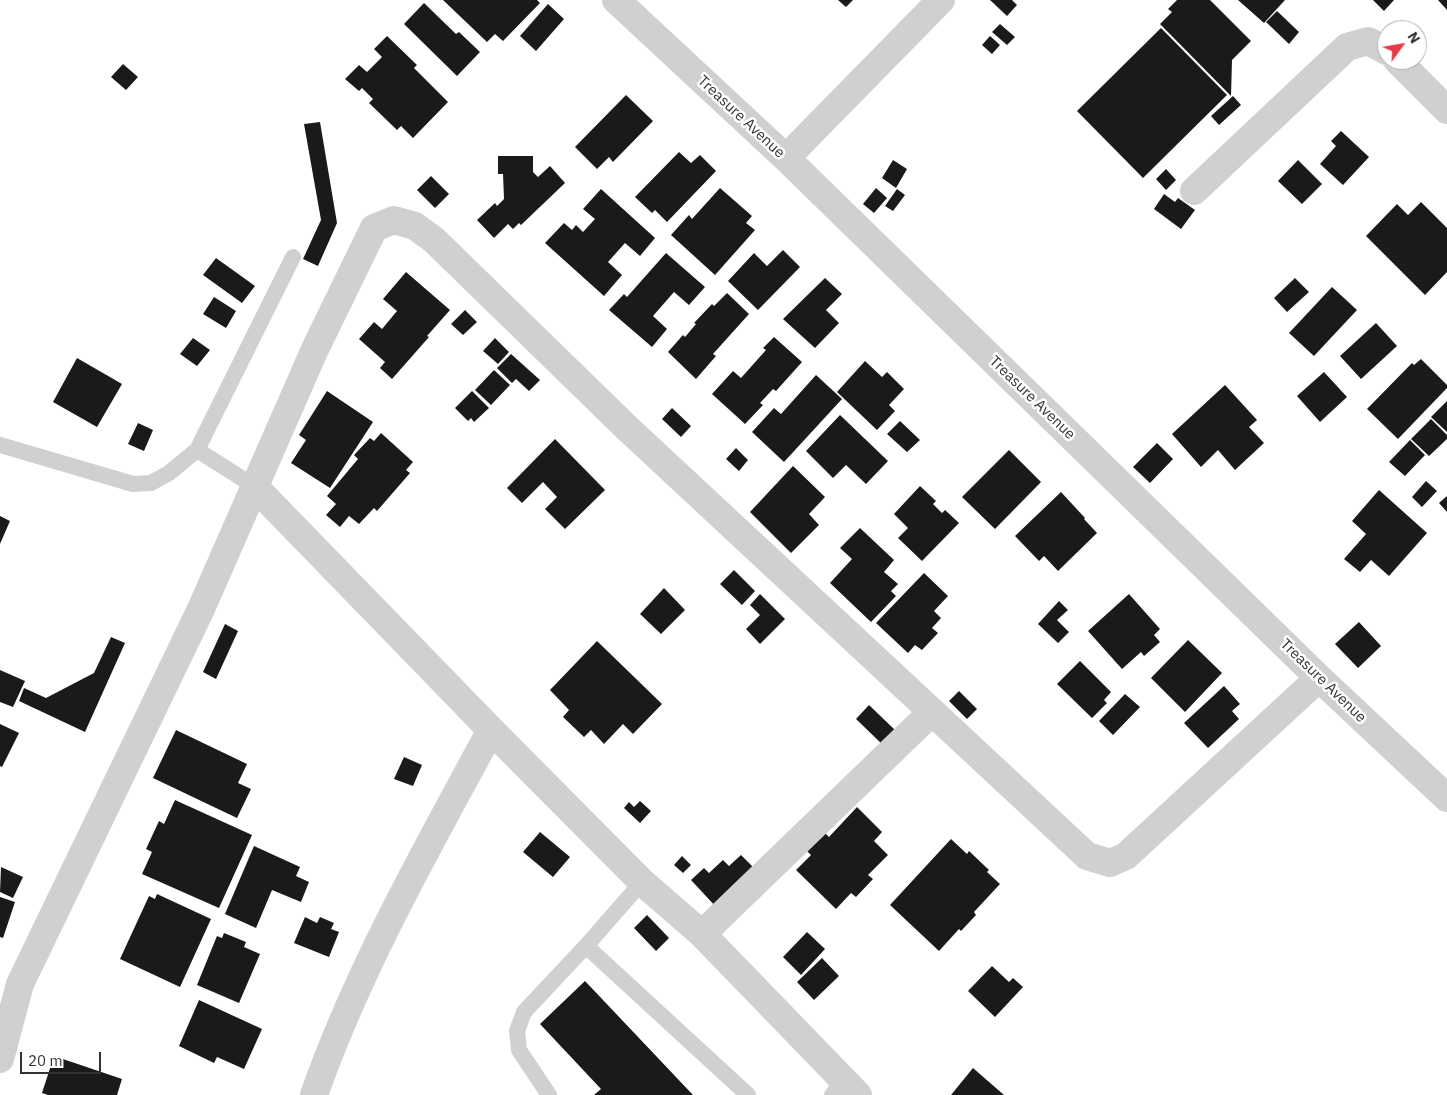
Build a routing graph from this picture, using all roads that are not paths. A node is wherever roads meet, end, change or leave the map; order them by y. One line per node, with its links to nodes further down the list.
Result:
1 (616, 0): 6 (street, Treasure Avenue)
2 (941, 0): 6 (street)
3 (1377, 46): 7 (street)
4 (1407, 70): 5 (street)
5 (1447, 110)
6 (786, 158): 12 (street, Treasure Avenue)
7 (1194, 191)
8 (292, 257): 10 (lane)
9 (0, 445): 10 (lane)
10 (197, 450): 11 (lane)
11 (254, 486): 13 (street); 14 (street); 19 (street)
12 (1319, 678): 13 (street); 15 (street, Treasure Avenue)
13 (932, 712): 17 (street)
14 (491, 730): 16 (street); 22 (street)
15 (1447, 798)
16 (642, 882): 17 (street); 18 (lane)
17 (702, 934): 21 (street)
18 (586, 946): 23 (lane); 24 (lane)
19 (5, 1022): 20 (street)
20 (0, 1059)
21 (844, 1090)
22 (314, 1095)
23 (549, 1095)
24 (748, 1095)

